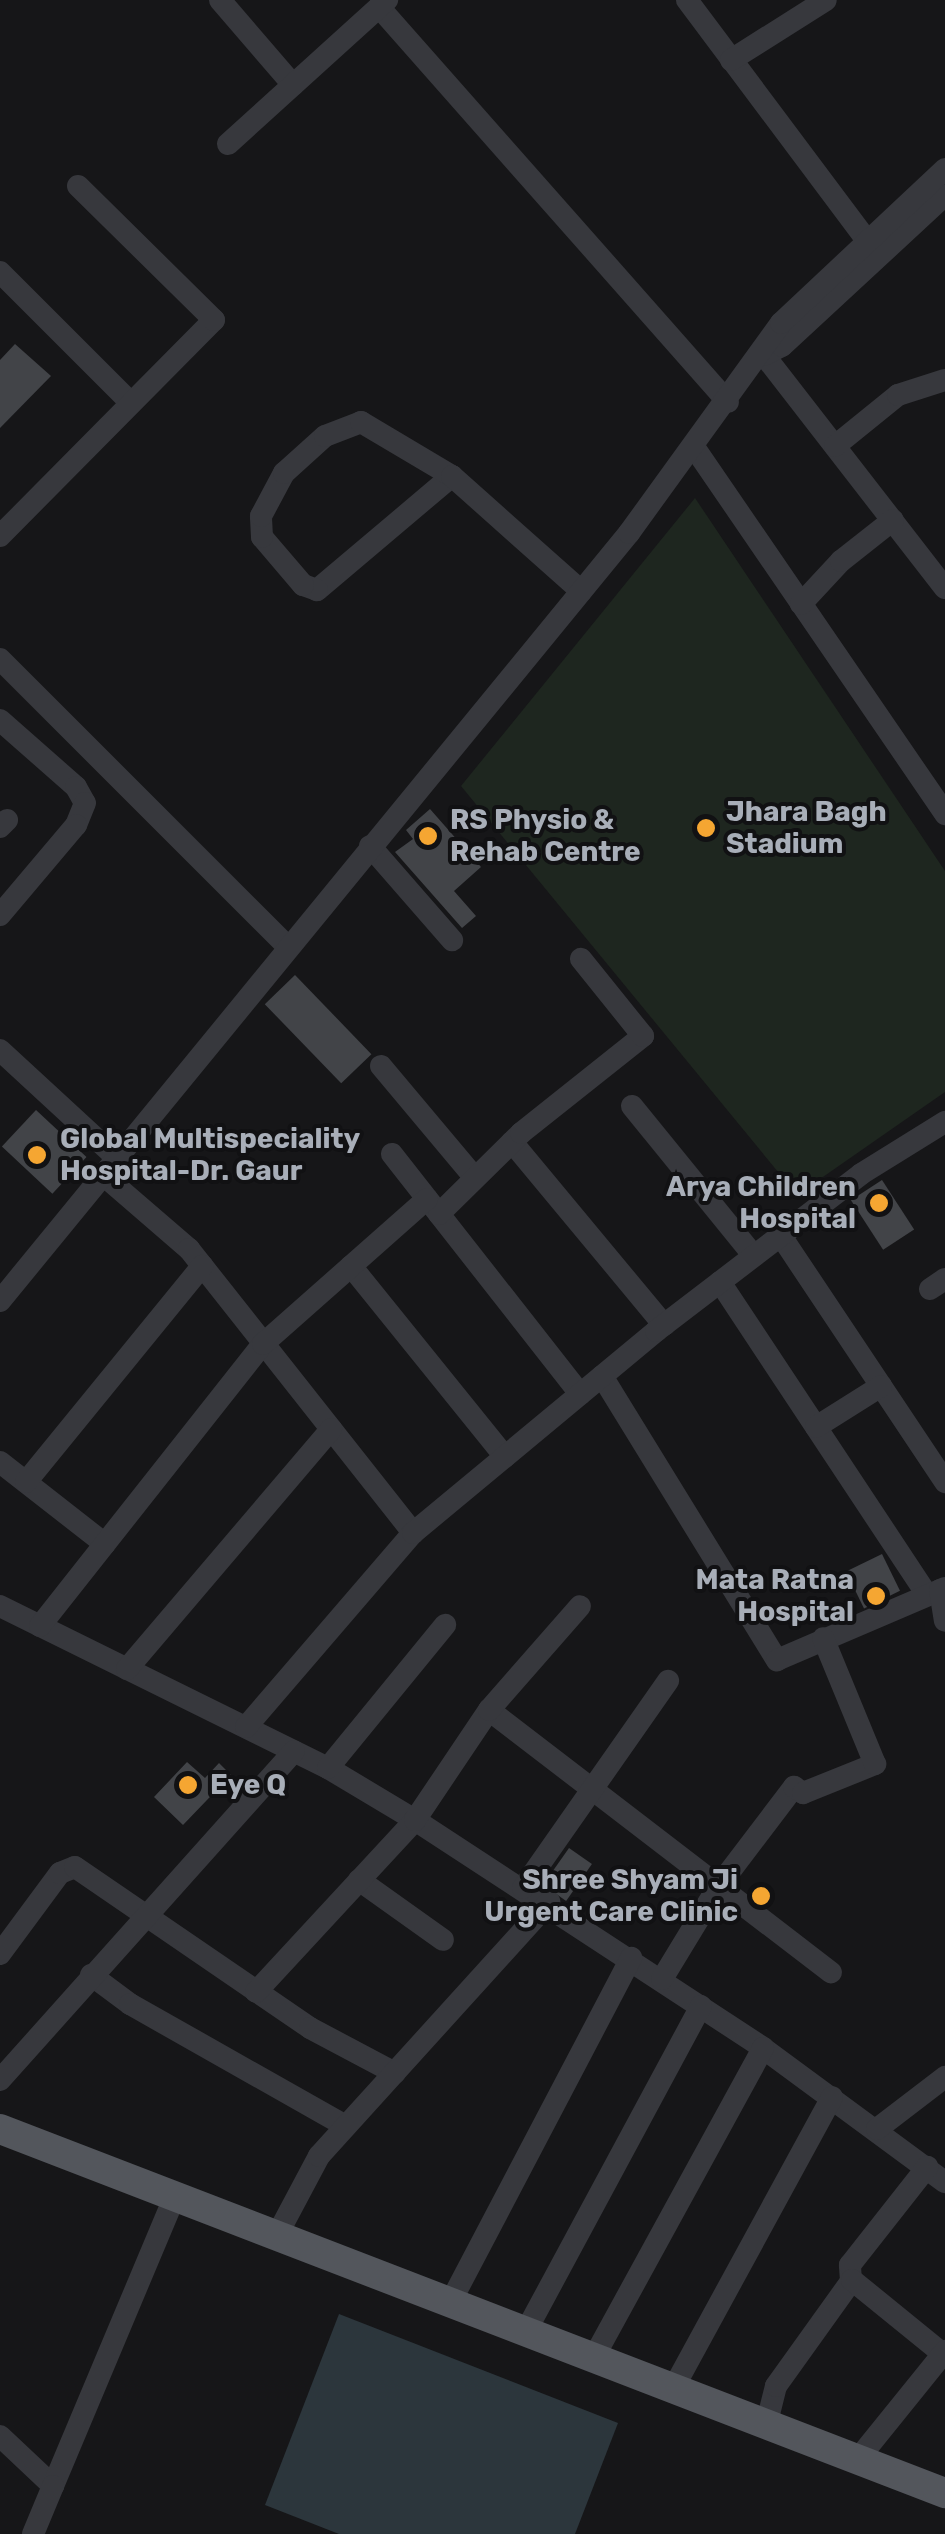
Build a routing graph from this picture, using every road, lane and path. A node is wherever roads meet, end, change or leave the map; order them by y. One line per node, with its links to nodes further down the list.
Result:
1 (220, 0): 6 (street)
2 (686, 0): 5 (street)
3 (826, 0): 5 (street)
4 (383, 4): 6 (street); 15 (street)
5 (732, 60): 11 (street)
6 (293, 85): 7 (street)
7 (228, 144)
8 (945, 168): 11 (street)
9 (78, 186): 16 (street)
10 (945, 195): 13 (street)
11 (867, 241): 13 (street)
12 (0, 272): 16 (street)
13 (764, 355): 15 (street); 17 (street)
14 (945, 380): 17 (street)
15 (728, 402): 18 (street)
16 (131, 403): 21 (street)
17 (834, 446): 20 (street)
18 (694, 448): 23 (street); 24 (street)
19 (452, 476): 19 (street); 23 (street)
20 (892, 520): 22 (street); 24 (street)
21 (0, 536)
22 (945, 588)
23 (582, 591): 28 (street)
24 (801, 604): 27 (street)
25 (0, 659): 31 (street)
26 (0, 720): 29 (street)
27 (945, 814)
28 (370, 846): 30 (street); 31 (street)
29 (0, 915)
30 (452, 940)
31 (287, 946): 39 (street)
32 (582, 958): 37 (street)
33 (0, 1050): 39 (street)
34 (381, 1066): 40 (street)
35 (632, 1106): 43 (street)
36 (945, 1122): 42 (street)
37 (512, 1142): 40 (street); 48 (street)
38 (392, 1154): 41 (street)
39 (109, 1166): 44 (street); 47 (street)
40 (476, 1178): 41 (street)
41 (433, 1207): 45 (street); 52 (street)
42 (781, 1236): 43 (street); 51 (street)
43 (754, 1256): 46 (street)
44 (202, 1266): 49 (street); 57 (street)
45 (352, 1266): 49 (street); 55 (street)
46 (720, 1282): 48 (street); 53 (street)
47 (0, 1301)
48 (664, 1325): 50 (street)
49 (263, 1344): 54 (street); 60 (street)
50 (602, 1376): 52 (street); 67 (street)
51 (881, 1386): 53 (street); 58 (street)
52 (580, 1394): 55 (street)
53 (816, 1427): 61 (street)
54 (331, 1429): 59 (street); 68 (street)
55 (504, 1457): 59 (street)
56 (0, 1462): 57 (street)
57 (26, 1482): 60 (street)
58 (945, 1482)
59 (413, 1533): 71 (street)
60 (105, 1544): 66 (street)
61 (938, 1591): 64 (street); 67 (street)
62 (0, 1606): 66 (street)
63 (580, 1606): 70 (street)
64 (945, 1621)
65 (445, 1625): 73 (street)
66 (40, 1626): 68 (street)
67 (824, 1638): 77 (street)
68 (126, 1668): 71 (street)
69 (668, 1681): 74 (street)
70 (489, 1710): 74 (street); 75 (street)
71 (246, 1727): 72 (street)
72 (294, 1751): 73 (street); 80 (street)
73 (328, 1768): 75 (street)
74 (596, 1786): 77 (street); 78 (street)
75 (415, 1820): 76 (street); 78 (street)
76 (359, 1880): 81 (street); 87 (street)
77 (718, 1887): 84 (street); 86 (street)
78 (523, 1888): 79 (street)
79 (549, 1902): 83 (street); 90 (street)
80 (142, 1917): 82 (street); 85 (street); 87 (street)
81 (443, 1940)
82 (0, 1954)
83 (631, 1958): 86 (street); 101 (street)
84 (831, 1972)
85 (92, 1975): 92 (street); 94 (street)
86 (662, 1979): 88 (street)
87 (256, 1992): 90 (street)
88 (701, 2006): 89 (street); 102 (street)
89 (763, 2048): 93 (street); 104 (street)
90 (394, 2073): 94 (street)
91 (945, 2077): 96 (street)
92 (0, 2080)
93 (832, 2097): 96 (street); 105 (street)
94 (346, 2126): 99 (street)
95 (0, 2129): 98 (main road)
96 (877, 2129): 97 (street)
97 (936, 2175): 100 (street)
98 (174, 2198): 99 (main road); 109 (street)
99 (276, 2237): 101 (main road)
100 (851, 2281): 103 (street); 106 (street)
101 (450, 2303): 102 (main road)
102 (526, 2331): 104 (main road)
103 (944, 2352): 108 (street)
104 (594, 2357): 105 (main road)
105 (674, 2387): 106 (main road)
106 (767, 2422): 108 (main road)
107 (0, 2436): 109 (street)
108 (858, 2459): 110 (main road)
109 (54, 2486): 111 (street)
110 (945, 2493)
111 (33, 2534)

